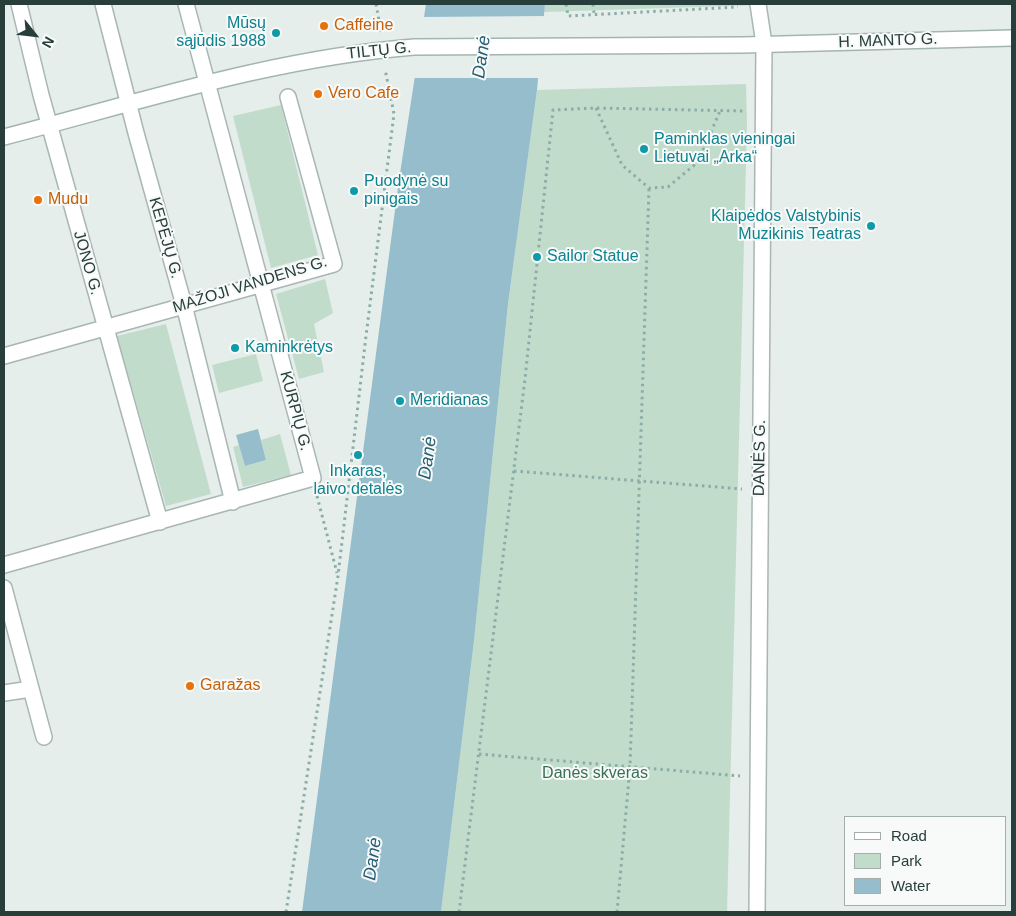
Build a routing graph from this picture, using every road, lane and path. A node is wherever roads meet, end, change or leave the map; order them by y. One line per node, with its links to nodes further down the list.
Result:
1 (19, 4): 21 (street, JONO G.)
2 (103, 4): 17 (street, KEPĖJŲ G.)
3 (186, 4): 15 (street, KURPIŲ G.)
4 (376, 4): 10 (path)
5 (566, 4): 11 (path)
6 (593, 4): 11 (path)
7 (674, 4): 9 (path)
8 (758, 4): 9 (path); 13 (street, DANĖS G.)
9 (674, 10): 11 (path)
10 (378, 11)
11 (594, 13)
12 (1012, 38): 13 (street, H. MANTO G.)
13 (764, 44): 15 (street, TILTŲ G.); 20 (street, DANĖS G.)
14 (385, 68): 35 (path)
15 (207, 84): 17 (street, TILTŲ G.); 24 (street, KURPIŲ G.)
16 (288, 97): 24 (street, MAŽOJI VANDENS G.)
17 (128, 104): 21 (street, TILTŲ G.); 25 (street, KEPĖJŲ G.)
18 (596, 108): 19 (path); 23 (path); 28 (path)
19 (720, 110): 20 (path); 23 (path)
20 (764, 111): 31 (street, DANĖS G.)
21 (49, 126): 22 (street, TILTŲ G.); 26 (street, JONO G.)
22 (4, 137)
23 (650, 188): 30 (path)
24 (260, 283): 25 (street, MAŽOJI VANDENS G.); 29 (street, KURPIŲ G.)
25 (184, 305): 26 (street, MAŽOJI VANDENS G.); 32 (street, KEPĖJŲ G.)
26 (105, 326): 27 (street, MAŽOJI VANDENS G.); 33 (street, JONO G.)
27 (4, 356)
28 (514, 471): 30 (path); 40 (path)
29 (313, 478): 32 (street); 35 (path)
30 (640, 481): 31 (path); 41 (path)
31 (760, 491): 42 (street, DANĖS G.)
32 (233, 502): 33 (street)
33 (160, 522): 34 (street)
34 (4, 565)
35 (338, 576): 43 (path)
36 (4, 588): 37 (street)
37 (30, 689): 38 (street); 39 (street)
38 (4, 693)
39 (44, 737)
40 (479, 754): 41 (path); 44 (path)
41 (630, 767): 42 (path); 45 (path)
42 (757, 778): 46 (street, DANĖS G.)
43 (286, 912)
44 (459, 912)
45 (617, 912)
46 (757, 912)

